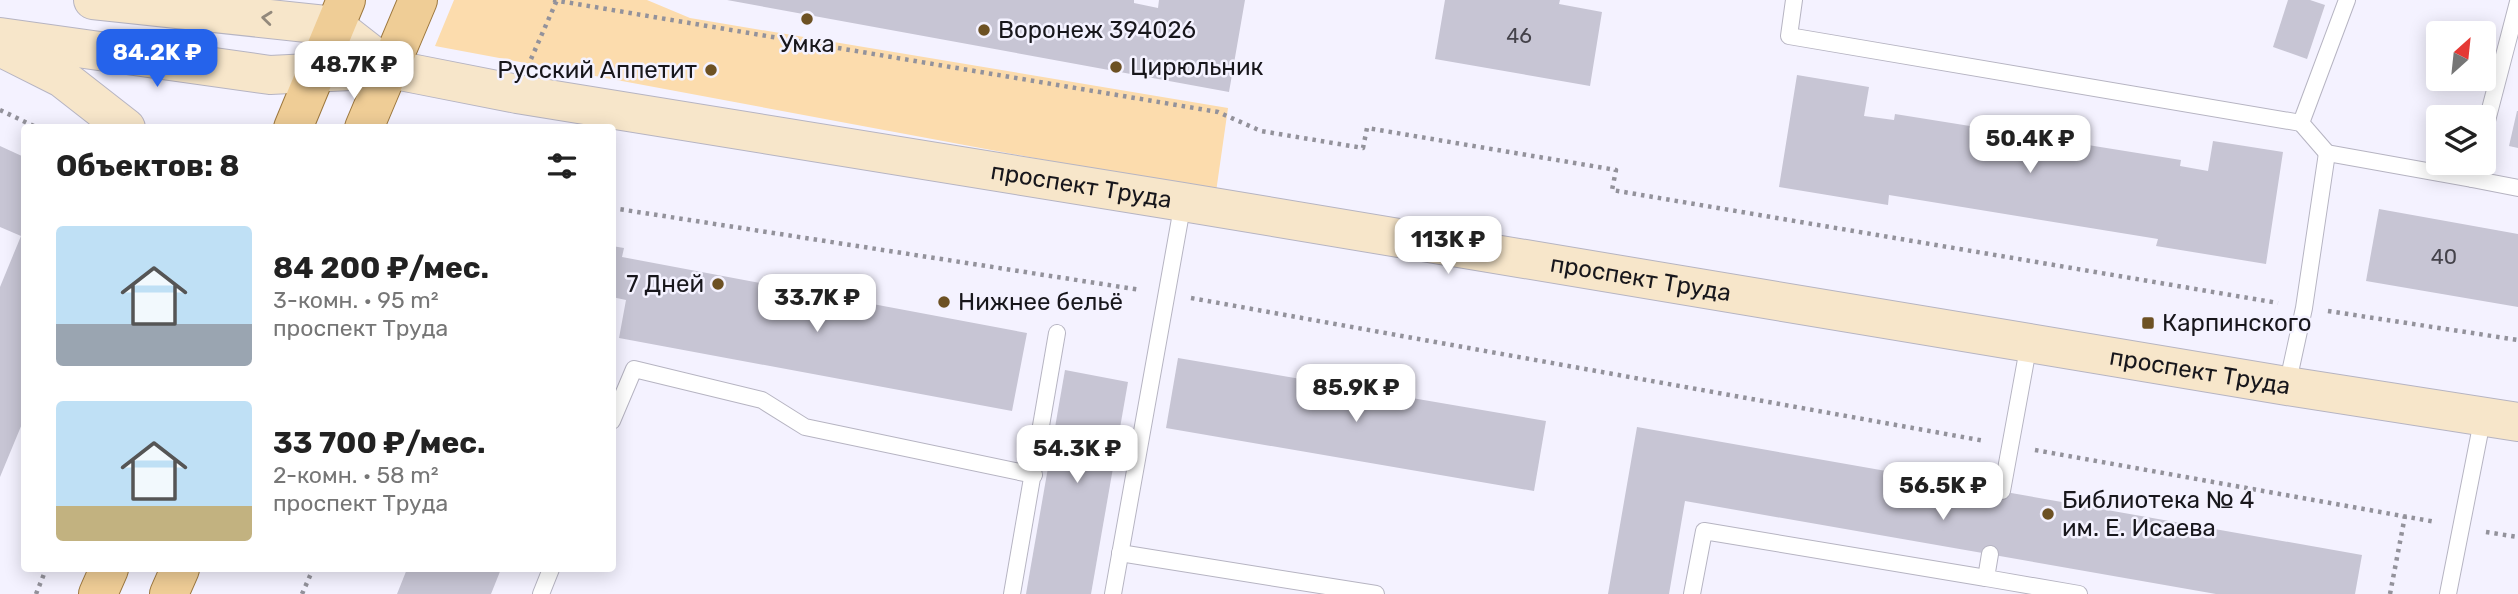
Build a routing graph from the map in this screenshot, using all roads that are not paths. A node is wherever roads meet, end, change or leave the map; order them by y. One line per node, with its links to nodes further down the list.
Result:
1 (93, 0): 6 (main road, one-way to 1)
2 (418, 0): 9 (main road)
3 (1794, 0): 12 (lane)
4 (2347, 0): 12 (lane)
5 (2518, 2): 11 (lane)
6 (340, 13): 9 (main road); 10 (main road)
7 (0, 37): 10 (main road)
8 (0, 48): 13 (main road)
9 (390, 69): 10 (main road); 15 (main road); 20 (main road, проспект Труда)
10 (315, 72): 14 (main road)
11 (2491, 105)
12 (2301, 123): 16 (lane)
13 (121, 124)
14 (295, 124)
15 (366, 124)
16 (2327, 153): 17 (lane); 23 (lane)
17 (2426, 165)
18 (2484, 175): 19 (lane)
19 (2518, 188)
20 (1183, 202): 22 (main road, проспект Труда); 28 (lane)
21 (1057, 333): 26 (lane)
22 (2029, 343): 23 (main road, проспект Труда); 27 (lane)
23 (2287, 386): 25 (main road, проспект Труда)
24 (616, 412): 26 (lane)
25 (2501, 419): 42 (lane)
26 (1034, 475): 37 (lane)
27 (2002, 491)
28 (1121, 553): 38 (lane); 39 (lane)
29 (1990, 554): 33 (lane)
30 (108, 572): 34 (main road)
31 (179, 572): 35 (main road)
32 (550, 572): 36 (lane)
33 (1986, 578): 40 (lane); 41 (lane)
34 (98, 594)
35 (169, 594)
36 (541, 594)
37 (1012, 594)
38 (1113, 594)
39 (1376, 594)
40 (1692, 594)
41 (2078, 594)
42 (2448, 594)

